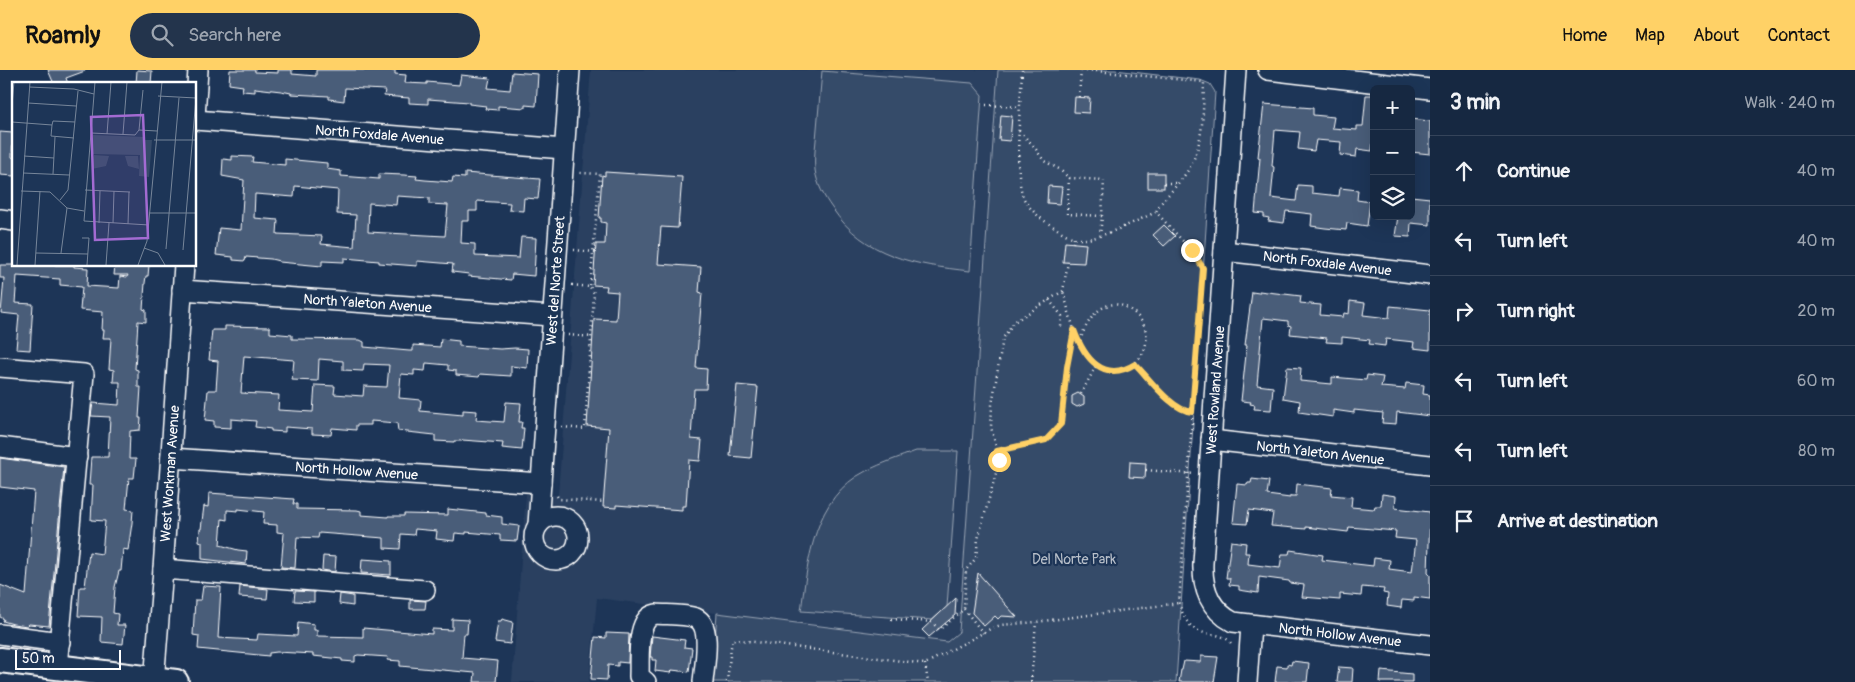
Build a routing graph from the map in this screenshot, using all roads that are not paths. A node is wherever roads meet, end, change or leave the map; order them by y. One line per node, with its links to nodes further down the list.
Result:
1 (198, 70): 6 (street)
2 (570, 70): 8 (street, West del Norte Street)
3 (1236, 70): 9 (street, West Rowland Avenue)
4 (1268, 70): 5 (street)
5 (1430, 89)
6 (196, 102)
7 (196, 118): 8 (street, North Foxdale Avenue)
8 (564, 149): 13 (street, West del Norte Street)
9 (1224, 251): 11 (street, North Foxdale Avenue); 15 (street, West Rowland Avenue)
10 (184, 266): 12 (street, West Workman Avenue)
11 (1430, 275)
12 (182, 290): 13 (street, North Yaleton Avenue); 18 (street, West Workman Avenue)
13 (552, 316): 20 (street, West del Norte Street)
14 (0, 367): 17 (street)
15 (1211, 440): 19 (street, North Yaleton Avenue); 24 (street, West Rowland Avenue)
16 (0, 447): 17 (street)
17 (77, 457): 26 (street)
18 (171, 458): 20 (street, North Hollow Avenue); 22 (street, West Workman Avenue)
19 (1430, 465)
20 (546, 490): 21 (street, West del Norte Street)
21 (538, 525)
22 (164, 569): 23 (street); 30 (street, West Workman Avenue)
23 (425, 590)
24 (1252, 625): 27 (street, North Hollow Avenue); 33 (street)
25 (0, 634): 26 (street)
26 (60, 642): 29 (street)
27 (1430, 645)
28 (0, 660): 29 (main road)
29 (57, 667): 30 (main road)
30 (161, 681)
31 (646, 682): 32 (street)
32 (703, 682)
33 (1247, 682)

